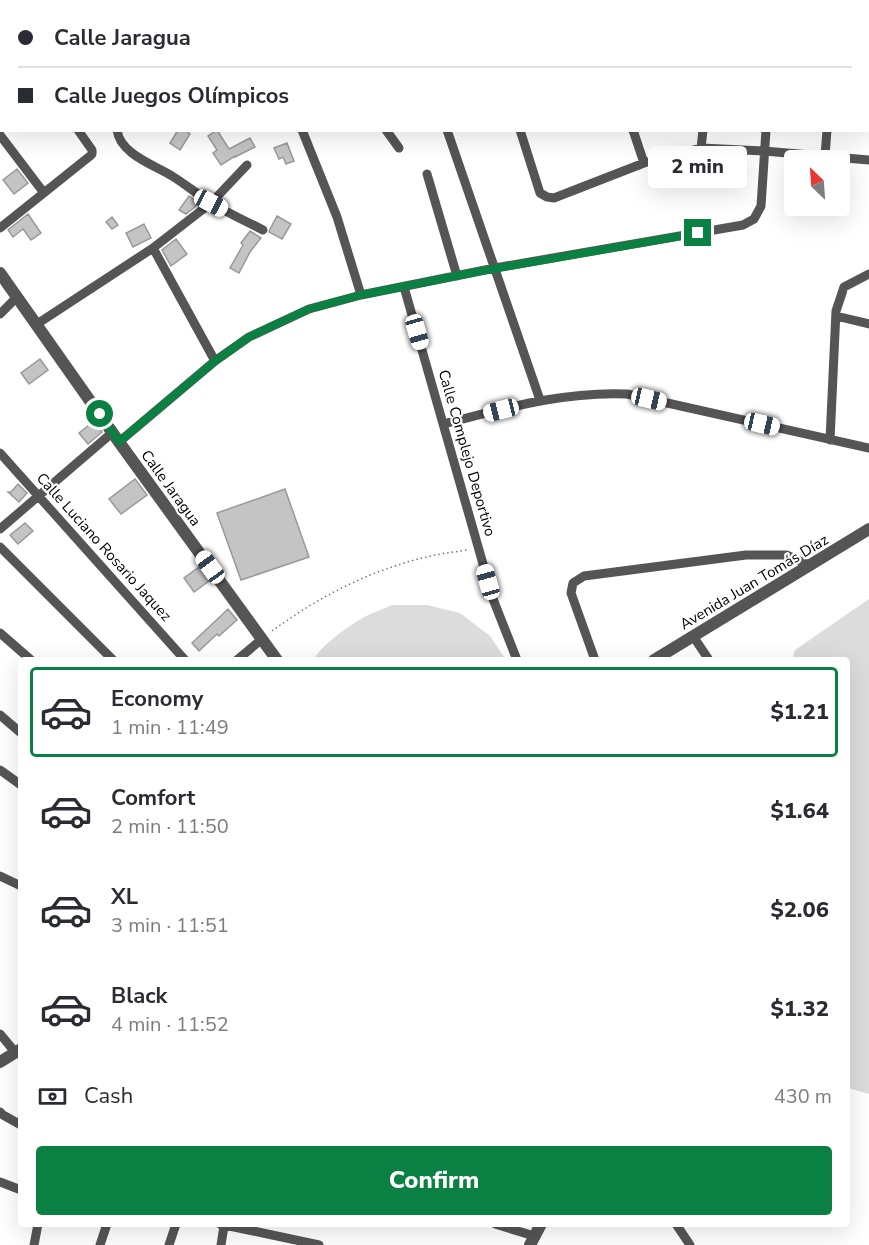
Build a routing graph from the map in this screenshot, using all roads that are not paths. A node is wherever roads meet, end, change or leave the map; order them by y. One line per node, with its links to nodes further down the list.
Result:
1 (79, 132): 22 (street)
2 (117, 132): 23 (street)
3 (303, 132): 32 (street)
4 (387, 132): 12 (street)
5 (447, 132): 27 (street)
6 (521, 132): 19 (street)
7 (634, 132): 19 (street)
8 (703, 132): 13 (street)
9 (766, 132): 15 (street)
10 (827, 132): 14 (street)
11 (0, 135): 22 (street)
12 (399, 148)
13 (701, 148): 15 (street); 19 (street)
14 (825, 150)
15 (764, 151): 16 (street); 27 (street)
16 (784, 153)
17 (850, 158): 18 (street)
18 (869, 160)
19 (644, 163)
20 (247, 165): 23 (street)
21 (427, 174): 30 (street)
22 (45, 193): 24 (street)
23 (211, 203): 25 (street); 26 (street)
24 (0, 228)
25 (263, 230)
26 (153, 248): 36 (street); 38 (street)
27 (495, 268): 30 (street); 39 (street)
28 (0, 273): 33 (street, Calle Jaragua)
29 (869, 274): 35 (street)
30 (457, 276): 31 (street)
31 (404, 286): 32 (street); 40 (street, Calle Complejo Deportivo)
32 (361, 295): 38 (street)
33 (17, 297): 34 (street); 36 (street, Calle Jaragua)
34 (0, 314)
35 (836, 316): 37 (street); 42 (street)
36 (37, 324): 41 (street, Calle Jaragua)
37 (869, 324)
38 (215, 361): 41 (street)
39 (540, 400): 40 (street); 42 (street)
40 (443, 424): 58 (street, Calle Complejo Deportivo)
41 (116, 437): 45 (street); 52 (street, Calle Jaragua)
42 (830, 440): 43 (street)
43 (869, 448)
44 (0, 453): 45 (street, Calle Luciano Rosario Jaquez)
45 (38, 495): 46 (street); 55 (street, Calle Luciano Rosario Jaquez)
46 (0, 529)
47 (869, 529): 49 (street, Avenida Juan Tomás Díaz)
48 (0, 547): 54 (street)
49 (809, 565): 51 (street, Avenida Juan Tomás Díaz); 59 (street)
50 (0, 633): 53 (street)
51 (693, 636): 60 (street, Avenida Juan Tomás Díaz); 61 (street)
52 (262, 639): 56 (street); 57 (street, Calle Jaragua)
53 (28, 657)
54 (110, 657)
55 (182, 657)
56 (241, 657)
57 (275, 657)
58 (516, 657)
59 (595, 657)
60 (659, 657)
61 (708, 657)
62 (0, 715): 63 (street)
63 (18, 730)
64 (0, 770): 65 (street)
65 (18, 782)
66 (0, 876): 67 (street)
67 (18, 885)
68 (0, 1034): 69 (street)
69 (18, 1051): 70 (street)
70 (0, 1062)
71 (1, 1117): 72 (street)
72 (18, 1124)
73 (0, 1182): 74 (street)
74 (18, 1189)
75 (37, 1227): 85 (street)
76 (105, 1227): 86 (street)
77 (175, 1227): 87 (street)
78 (222, 1227): 88 (street)
79 (231, 1227): 84 (street)
80 (502, 1227): 83 (street)
81 (539, 1227): 83 (street)
82 (678, 1227): 90 (street)
83 (532, 1241)
84 (308, 1244): 89 (street)
85 (34, 1245)
86 (100, 1245)
87 (169, 1245)
88 (220, 1245)
89 (320, 1245)
90 (690, 1245)

